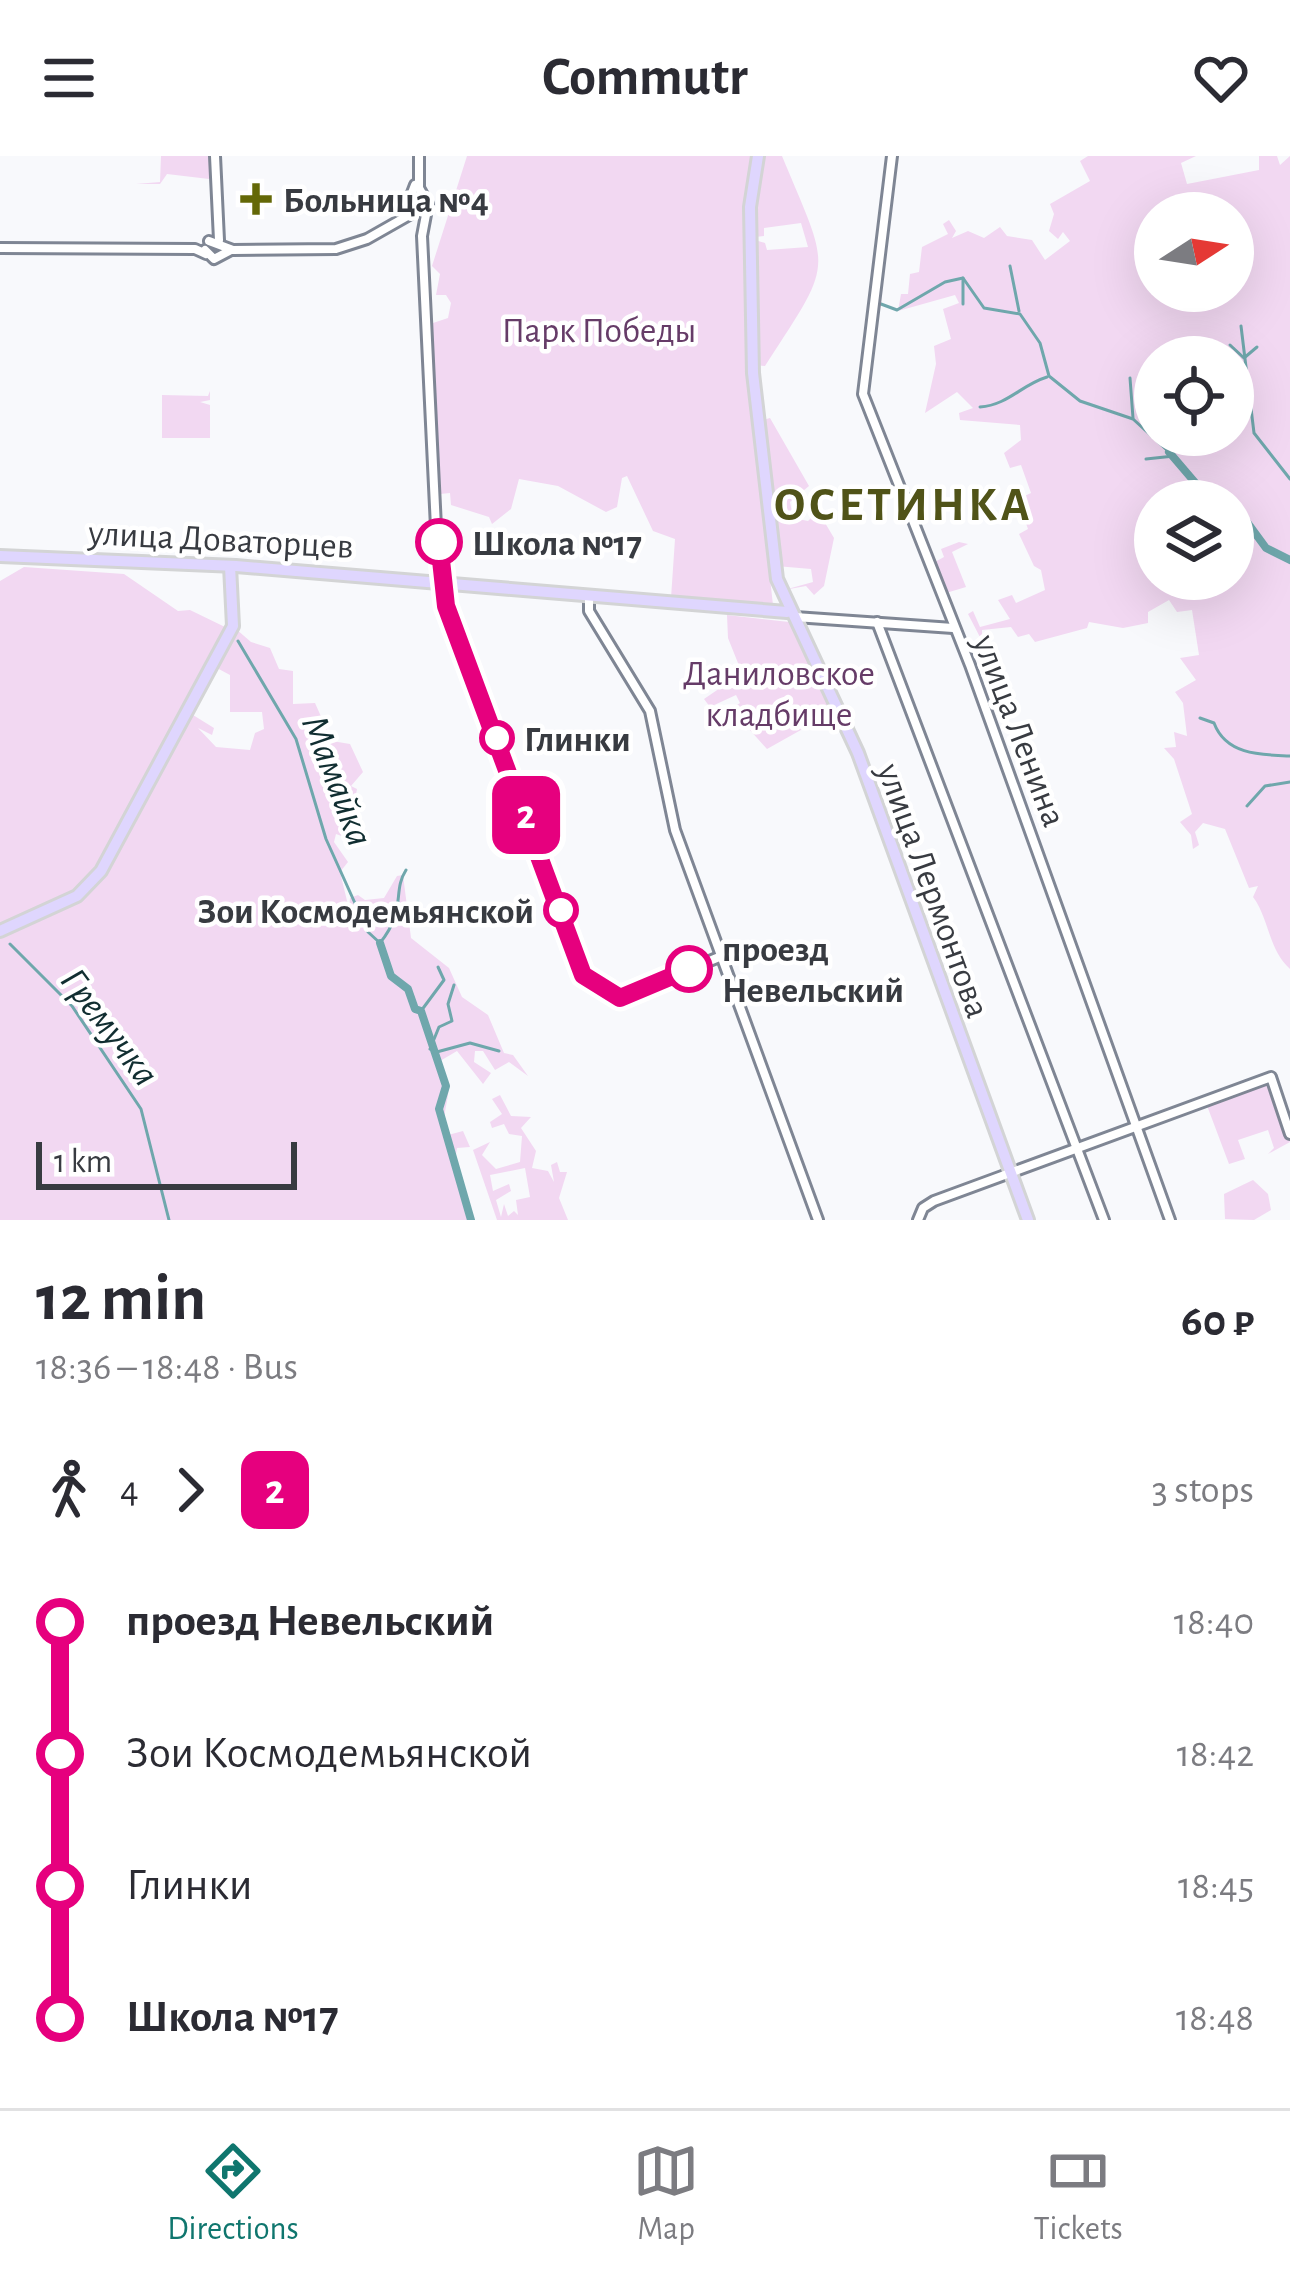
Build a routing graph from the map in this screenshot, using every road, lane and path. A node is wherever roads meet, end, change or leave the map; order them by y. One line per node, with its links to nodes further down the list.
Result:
1 (215, 156): 8 (main road)
2 (417, 156): 5 (main road)
3 (756, 156): 12 (main road, улица Лермонтова)
4 (890, 156): 24 (main road, улица Ленина)
5 (417, 179): 6 (main road); 7 (main road)
6 (423, 196): 7 (main road); 7 (main road)
7 (413, 210): 10 (main road); 14 (main road)
8 (213, 245): 9 (main road); 10 (main road); 11 (main road); 11 (main road)
9 (0, 248)
10 (232, 250): 11 (main road)
11 (222, 255)
12 (762, 467): 16 (main road, улица Лермонтова); 18 (main road, улица Лермонтова)
13 (0, 558): 15 (main road, улица Доваторцев); 15 (main road, улица Доваторцев)
14 (441, 566): 17 (main road); 21 (main road)
15 (229, 571): 17 (main road, улица Доваторцев); 29 (main road)
16 (772, 574): 22 (main road); 23 (main road, улица Лермонтова)
17 (440, 586): 20 (main road, улица Доваторцев); 21 (main road)
18 (782, 592): 23 (main road, улица Лермонтова); 23 (main road, улица Лермонтова)
19 (640, 602): 20 (main road, улица Доваторцев); 22 (main road, улица Доваторцев); 23 (main road, улица Доваторцев)
20 (590, 604): 30 (main road)
21 (446, 606): 30 (main road)
22 (765, 610): 23 (main road, улица Доваторцев)
23 (793, 616): 25 (main road, улица Доваторцев); 34 (main road, улица Лермонтова)
24 (950, 617): 26 (main road); 27 (main road, улица Ленина)
25 (877, 622): 26 (main road, улица Доваторцев); 33 (main road)
26 (940, 629): 27 (main road, улица Доваторцев); 28 (main road, улица Доваторцев)
27 (954, 629): 28 (main road, улица Ленина)
28 (961, 645): 31 (main road, улица Ленина)
29 (0, 930)
30 (724, 956): 35 (main road)
31 (1137, 1125): 32 (main road); 33 (main road); 39 (main road, улица Ленина)
32 (1289, 1128)
33 (1077, 1147): 34 (main road); 38 (main road)
34 (1009, 1173): 36 (main road); 37 (main road, улица Лермонтова)
35 (818, 1220)
36 (918, 1220)
37 (1026, 1220)
38 (1104, 1220)
39 (1170, 1220)

